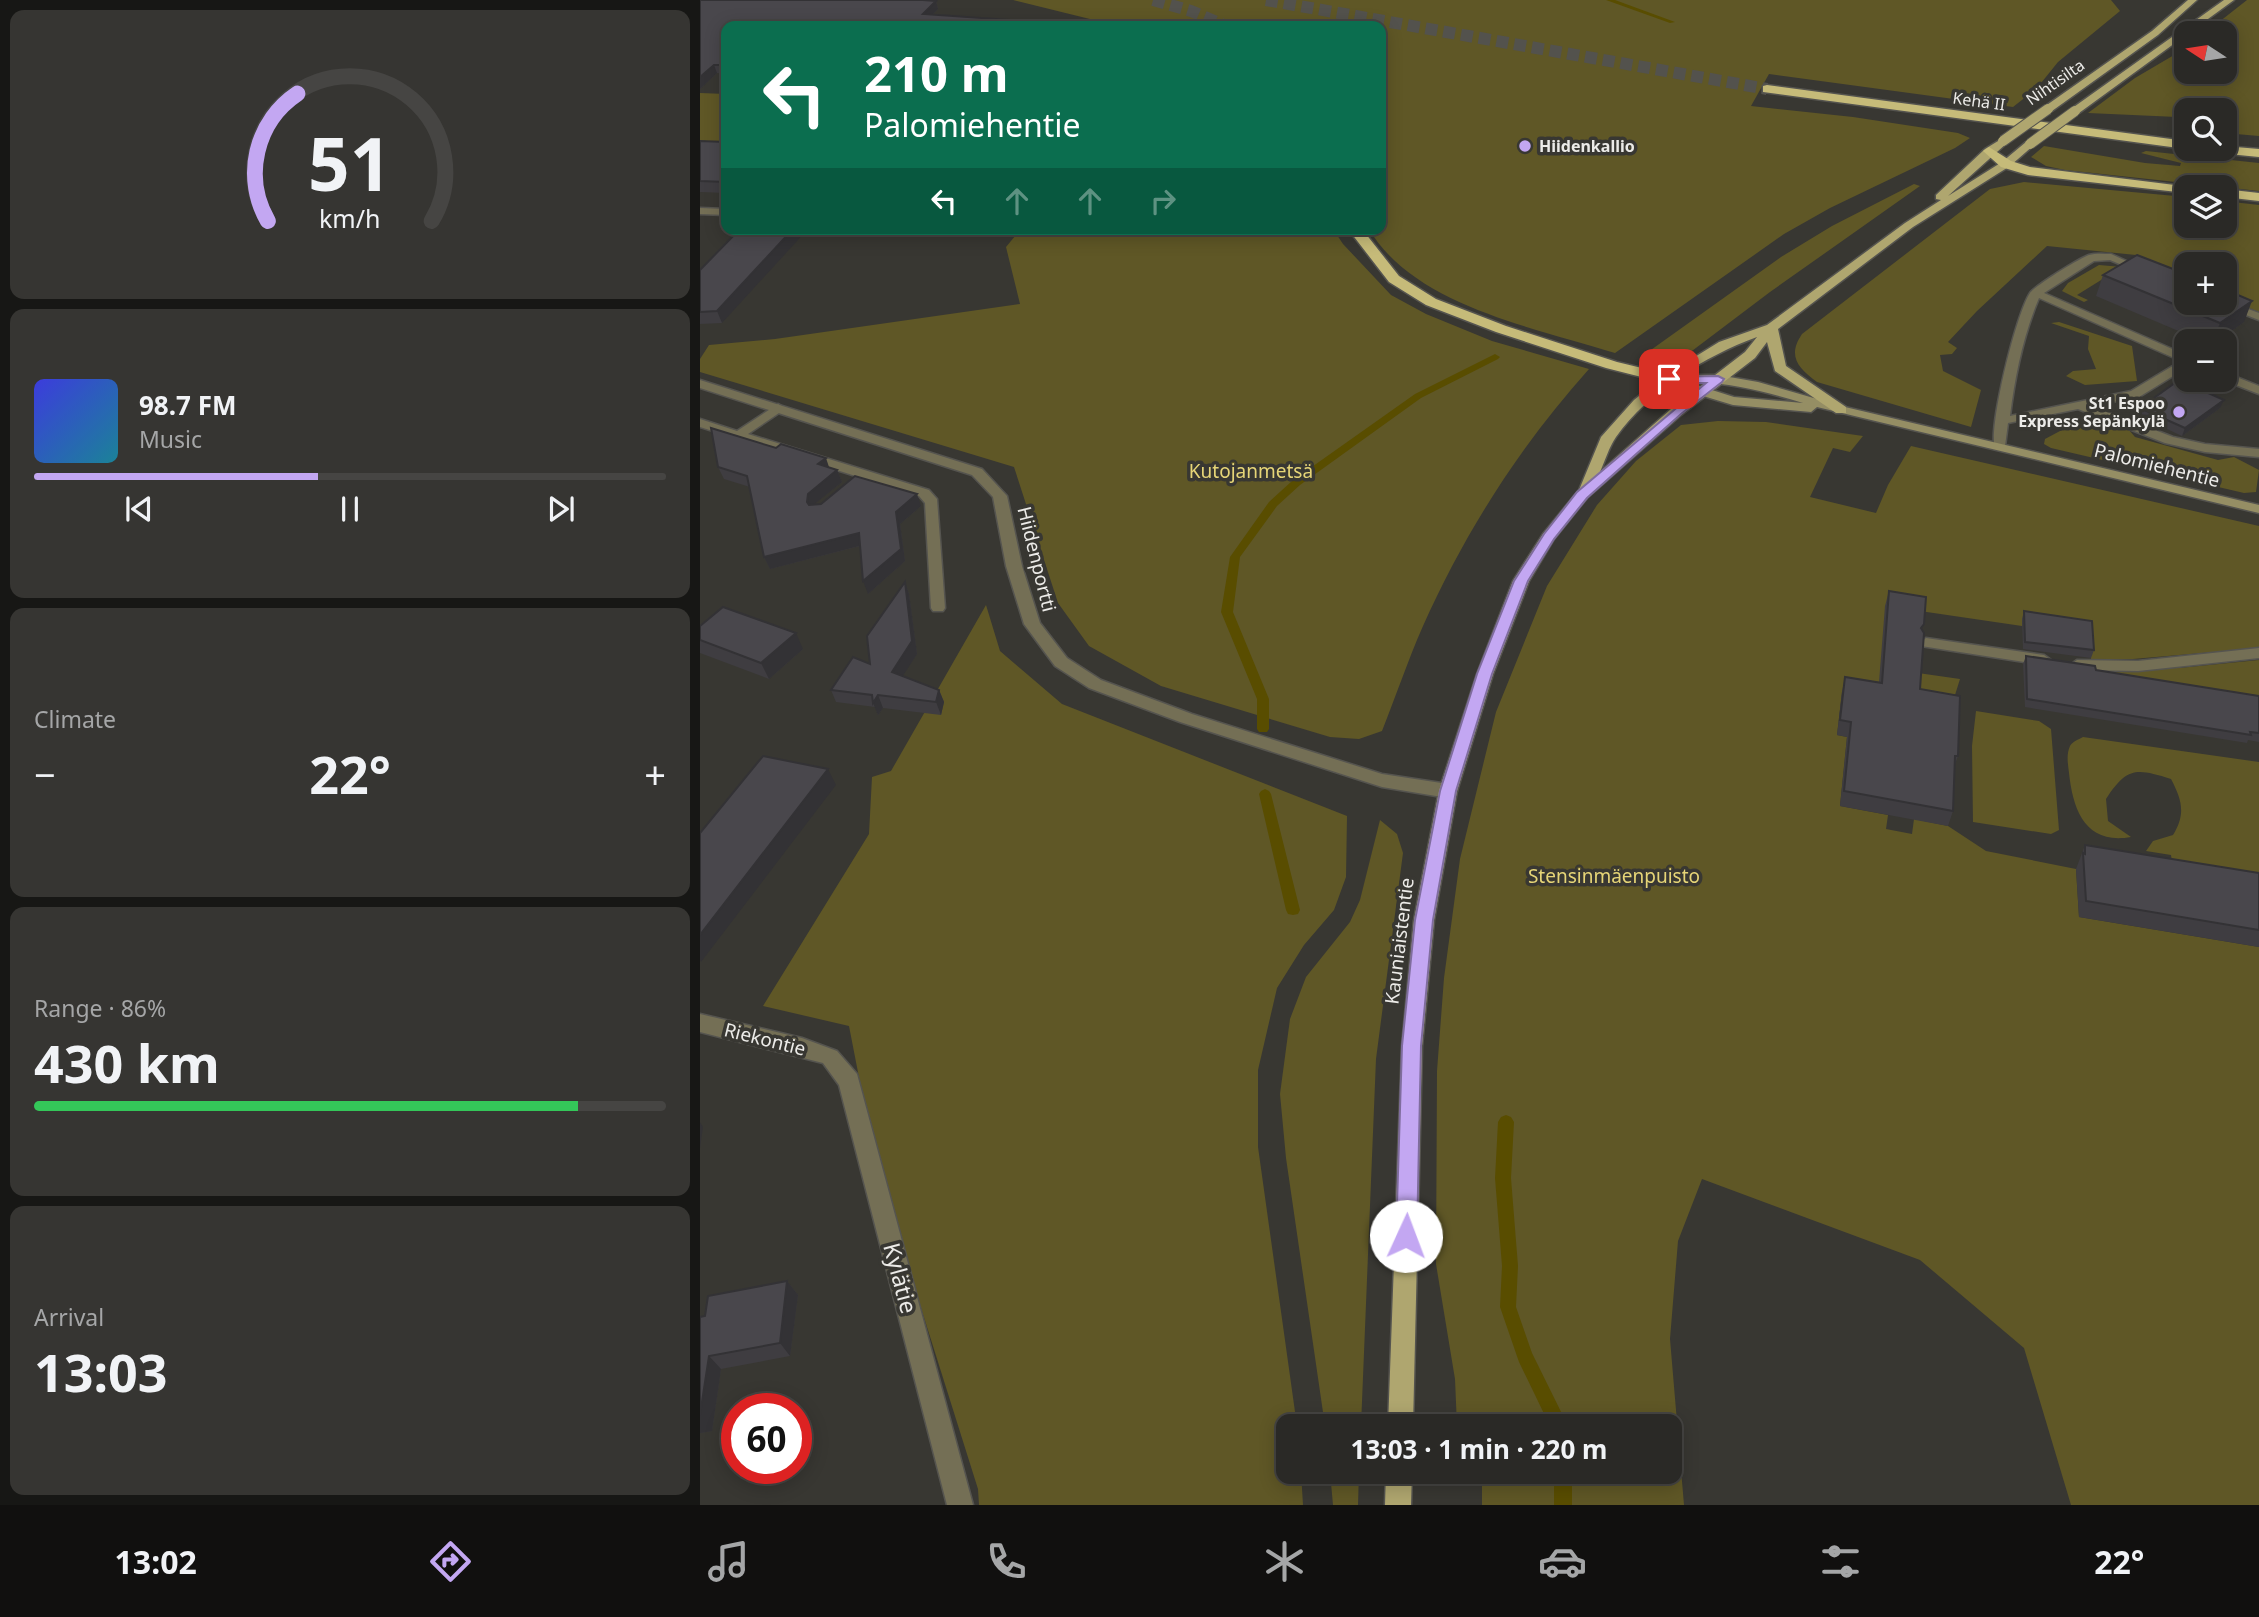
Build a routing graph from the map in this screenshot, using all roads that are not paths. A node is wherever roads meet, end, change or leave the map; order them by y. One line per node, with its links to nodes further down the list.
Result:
1 (2193, 0): 11 (main road, Nihtisilta, bridge)
2 (2230, 0): 3 (main road, Nihtisilta)
3 (2202, 21)
4 (2174, 41): 14 (main road, Nihtisilta, bridge)
5 (1767, 89): 6 (highway, Kehä II)
6 (1950, 115): 7 (highway); 10 (highway, Kehä II)
7 (2174, 134)
8 (2237, 140): 9 (highway)
9 (2259, 142)
10 (2174, 143)
11 (1989, 151): 14 (highway); 20 (main road, Nihtisilta)
12 (2237, 151): 13 (highway)
13 (2259, 153)
14 (2006, 164): 15 (highway); 20 (main road, Nihtisilta)
15 (2174, 188)
16 (2237, 194): 17 (highway)
17 (2259, 197)
18 (700, 211): 19 (street)
19 (721, 212)
20 (1909, 225): 26 (main road, Nihtisilta)
21 (1360, 235): 29 (highway)
22 (2148, 272): 23 (lane)
23 (2036, 293): 27 (lane); 38 (lane)
24 (2237, 308): 25 (lane)
25 (2259, 317)
26 (1772, 328): 29 (main road, Nihtisilta); 30 (main road, Nihtisilta); 37 (main road)
27 (2174, 356)
28 (2174, 369): 35 (lane)
29 (1669, 379): 30 (street, Palomiehentie); 34 (street, Palomiehentie); 43 (main road, Kauniaistentie)
30 (1718, 379): 34 (main road, Kauniaistentie); 37 (street, Palomiehentie)
31 (2237, 381): 33 (lane)
32 (700, 384): 36 (street, Hiidenportti)
33 (2259, 390)
34 (1701, 394): 37 (street, Palomiehentie); 43 (main road, Kauniaistentie)
35 (2078, 405): 38 (lane); 42 (lane)
36 (778, 408): 40 (lane); 48 (street, Hiidenportti)
37 (1841, 410): 41 (street, Palomiehentie)
38 (2001, 421): 41 (lane)
39 (700, 423): 40 (lane)
40 (739, 435): 45 (lane)
41 (1999, 446): 44 (street, Palomiehentie)
42 (2259, 453)
43 (1582, 495): 48 (main road, Kauniaistentie)
44 (2259, 509)
45 (938, 608)
46 (1926, 643): 47 (lane)
47 (2259, 653)
48 (1448, 791): 51 (main road, Kauniaistentie)
49 (700, 1023): 50 (street, Riekontie)
50 (830, 1057): 53 (street, Kylätie)
51 (1401, 1414)
52 (1399, 1484): 54 (main road)
53 (960, 1505)
54 (1398, 1505)

